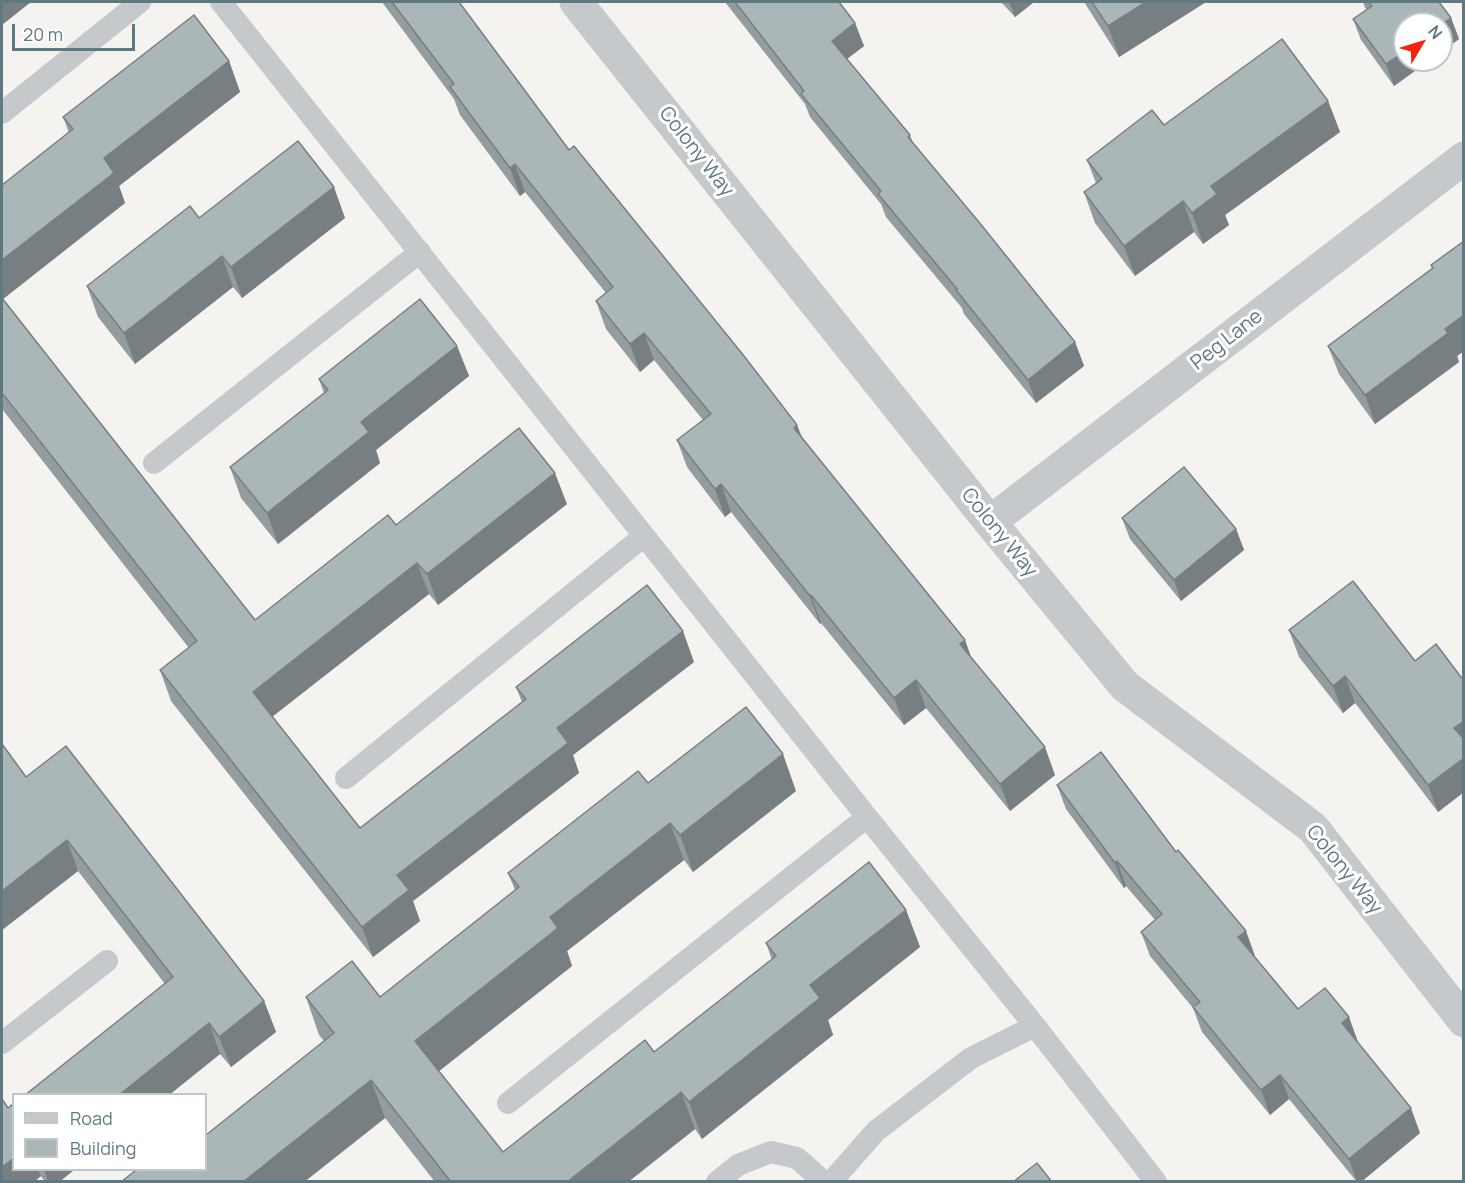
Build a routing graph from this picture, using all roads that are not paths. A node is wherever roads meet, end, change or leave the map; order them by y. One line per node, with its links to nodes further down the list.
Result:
1 (140, 2): 4 (lane)
2 (221, 2): 6 (lane)
3 (576, 2): 8 (street, Colony Way)
4 (2, 113)
5 (1464, 158): 8 (street, Peg Lane)
6 (420, 252): 7 (lane); 9 (lane)
7 (154, 464)
8 (990, 522): 13 (street, Colony Way)
9 (644, 536): 10 (lane); 11 (lane)
10 (346, 778)
11 (867, 817): 14 (lane); 16 (lane)
12 (107, 961): 15 (lane)
13 (1464, 1021)
14 (1035, 1026): 19 (lane); 20 (lane)
15 (2, 1042)
16 (508, 1103)
17 (717, 1182): 18 (lane)
18 (824, 1182)
19 (831, 1182)
20 (1156, 1182)

